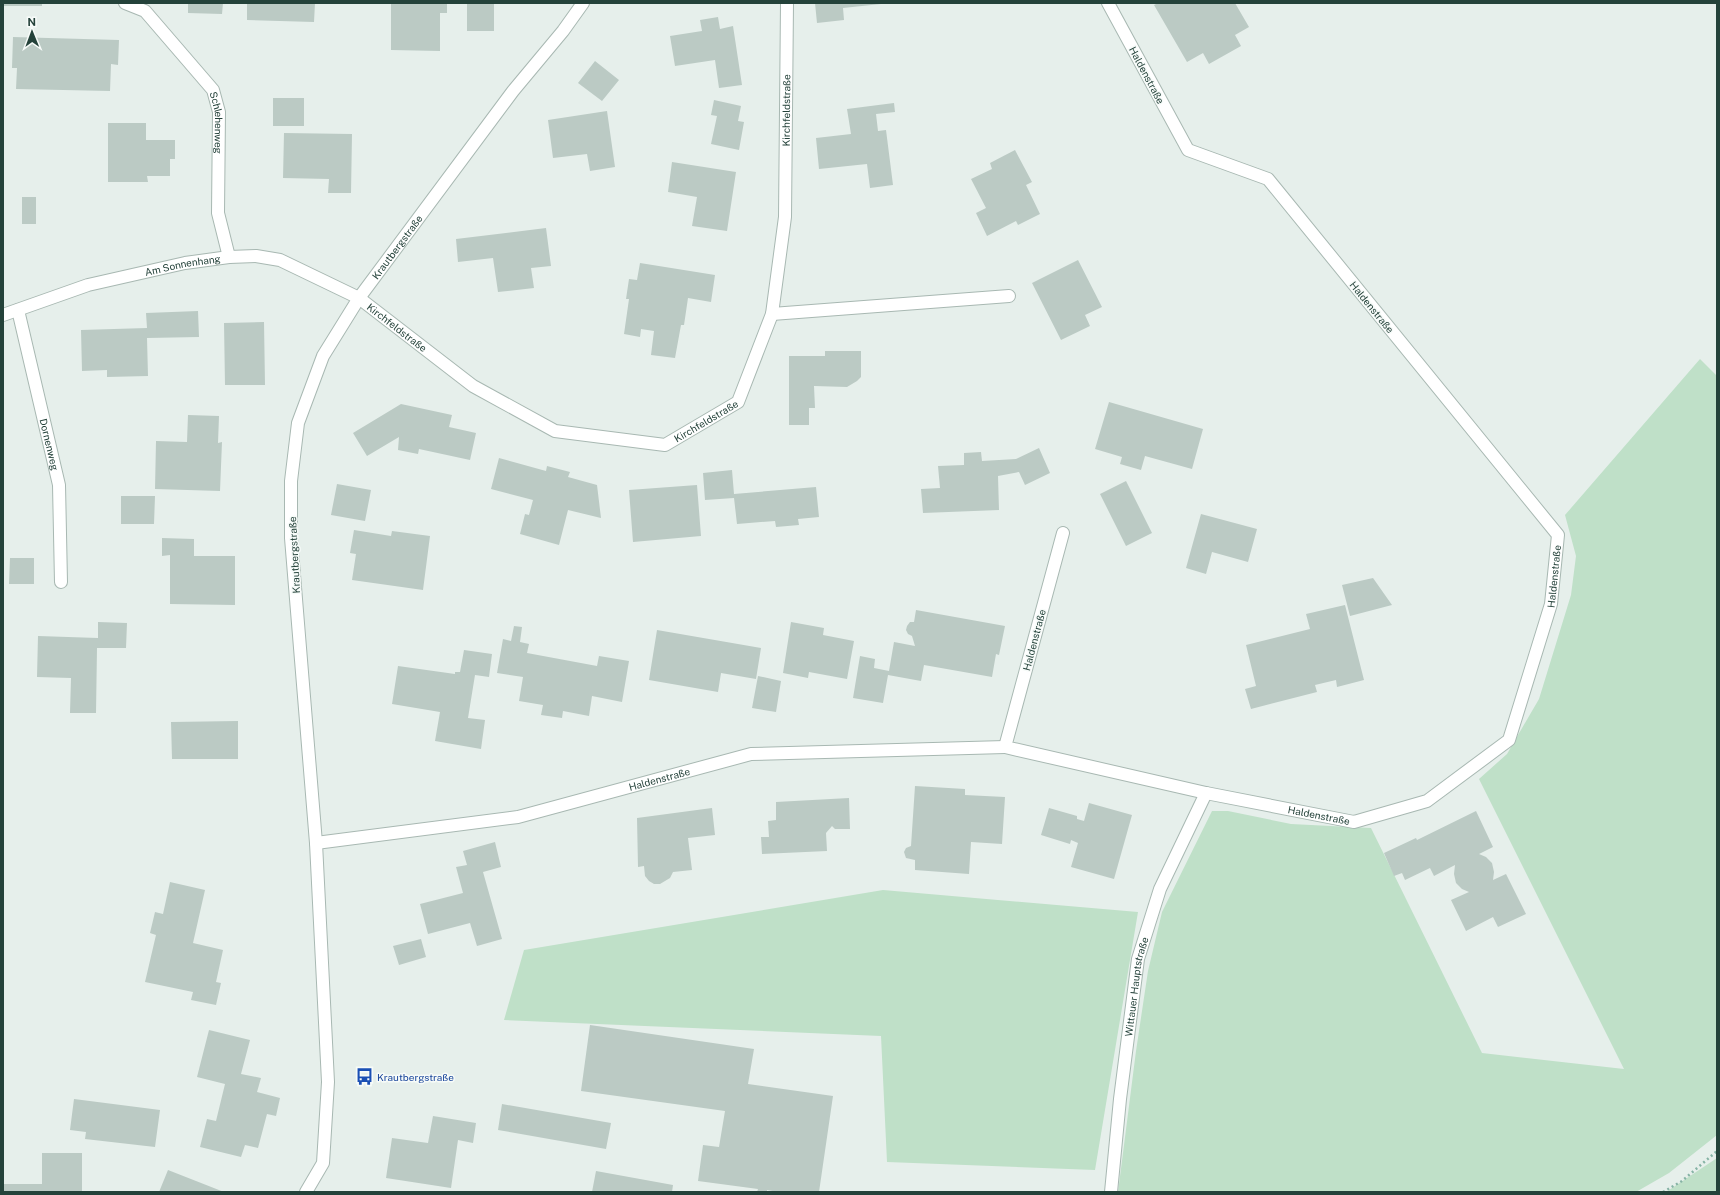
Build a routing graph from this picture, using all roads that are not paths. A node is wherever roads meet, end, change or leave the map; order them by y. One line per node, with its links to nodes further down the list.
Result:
1 (125, 3): 5 (street, Schlehenweg)
2 (583, 3): 7 (street, Krautbergstraße)
3 (787, 3): 9 (street, Kirchfeldstraße)
4 (1108, 3): 14 (street, Haldenstraße)
5 (228, 257): 7 (street, Am Sonnenhang); 8 (street, Am Sonnenhang)
6 (1009, 296): 9 (street)
7 (359, 298): 9 (street, Kirchfeldstraße); 15 (street, Krautbergstraße)
8 (18, 310): 10 (street, Am Sonnenhang); 12 (street, Dornenweg)
9 (772, 314)
10 (3, 315)
11 (1063, 533): 13 (street, Haldenstraße)
12 (60, 582)
13 (1005, 747): 14 (street, Haldenstraße); 15 (street, Haldenstraße)
14 (1206, 793): 17 (street, Wittauer Hauptstraße)
15 (316, 843): 16 (street, Krautbergstraße)
16 (306, 1192)
17 (1111, 1192)

